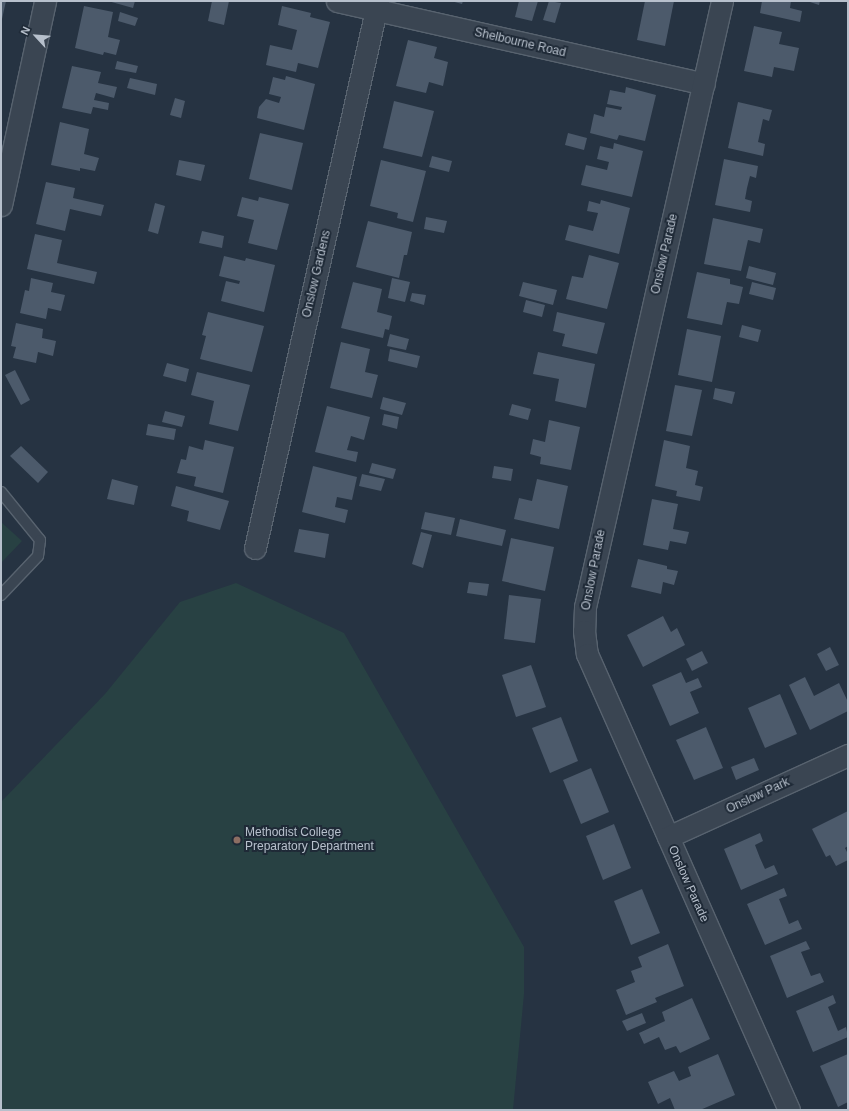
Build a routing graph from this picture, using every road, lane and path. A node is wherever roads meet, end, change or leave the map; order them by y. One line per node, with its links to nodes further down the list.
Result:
1 (45, 1): 6 (street)
2 (337, 1): 4 (street, Shelbourne Road)
3 (722, 1): 5 (street, Onslow Parade)
4 (377, 6): 5 (street, Shelbourne Road); 8 (street, Onslow Gardens)
5 (704, 84): 11 (street, Onslow Parade)
6 (1, 204)
7 (1, 492): 9 (lane)
8 (255, 548)
9 (1, 595)
10 (848, 755): 11 (street, Onslow Park)
11 (668, 837): 12 (street, Onslow Parade)
12 (789, 1110)

